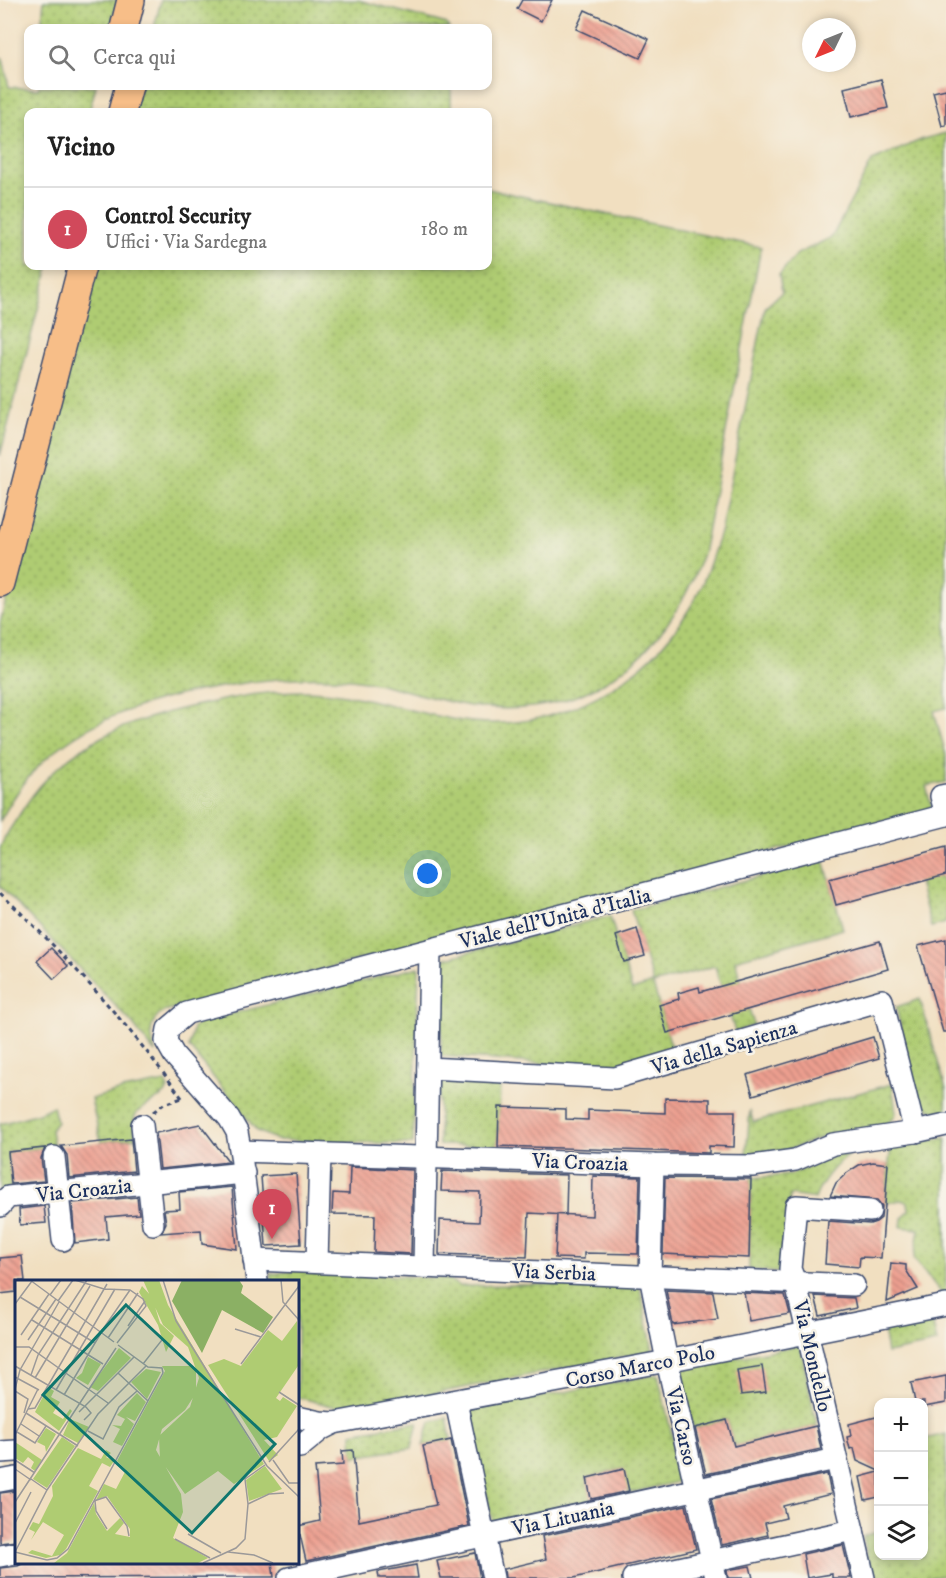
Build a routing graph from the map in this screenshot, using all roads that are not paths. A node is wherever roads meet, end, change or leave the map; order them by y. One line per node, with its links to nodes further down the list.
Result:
1 (131, 0): 3 (main road)
2 (148, 0): 4 (main road)
3 (125, 24)
4 (143, 24)
5 (109, 90): 7 (main road)
6 (128, 90): 8 (main road)
7 (104, 108)
8 (123, 108)
9 (63, 270): 11 (main road)
10 (81, 270): 12 (main road)
11 (0, 512)
12 (0, 583)
13 (946, 795): 14 (street)
14 (946, 815): 15 (street, Viale dell'Unità d'Italia)
15 (430, 950): 16 (street); 20 (street, Viale dell'Unità d'Italia)
16 (428, 1068): 19 (street, Via della Sapienza); 23 (street)
17 (142, 1125): 26 (street)
18 (946, 1125): 19 (street, Via Croazia)
19 (915, 1132): 24 (street, Via Croazia)
20 (241, 1151): 21 (street, Via Croazia); 25 (street)
21 (320, 1154): 23 (street, Via Croazia); 33 (street)
22 (54, 1157): 27 (street)
23 (426, 1157): 24 (street, Via Croazia); 34 (street)
24 (653, 1165): 35 (street, Via Carso)
25 (244, 1173): 26 (street, Via Croazia); 32 (street)
26 (149, 1183): 27 (street, Via Croazia); 30 (street)
27 (58, 1193): 28 (street, Via Croazia); 31 (street)
28 (0, 1206)
29 (870, 1211): 37 (street, Via Mondello)
30 (153, 1224)
31 (63, 1240)
32 (254, 1260): 33 (street, Via Serbia); 36 (street)
33 (317, 1262): 34 (street, Via Serbia)
34 (424, 1267): 35 (street, Via Serbia)
35 (650, 1276): 37 (street, Via Serbia); 41 (street, Via Carso)
36 (257, 1280)
37 (796, 1284): 38 (street, Via Serbia); 40 (street, Via Mondello)
38 (854, 1285)
39 (946, 1305): 40 (street, Corso Marco Polo)
40 (807, 1334): 41 (street, Corso Marco Polo); 49 (street, Via Mondello)
41 (667, 1361): 42 (street, Corso Marco Polo); 52 (street, Via Carso)
42 (456, 1402): 45 (street, Corso Marco Polo); 54 (street)
43 (298, 1417): 45 (street)
44 (298, 1418): 46 (street)
45 (334, 1423): 46 (street)
46 (299, 1448)
47 (15, 1451): 48 (street)
48 (0, 1452)
49 (836, 1459): 52 (street, Via Lituania); 53 (street, Via Mondello)
50 (15, 1478): 51 (street)
51 (0, 1481)
52 (696, 1489): 54 (street, Via Lituania); 59 (street, Via Carso)
53 (852, 1530): 59 (street); 63 (street, Via Mondello)
54 (485, 1535): 58 (street, Via Lituania); 61 (street)
55 (15, 1553): 56 (street)
56 (0, 1556)
57 (287, 1563): 60 (street)
58 (381, 1568): 60 (street, Via Lituania)
59 (715, 1569): 62 (street)
60 (289, 1578)
61 (493, 1578)
62 (633, 1578)
63 (864, 1578)

